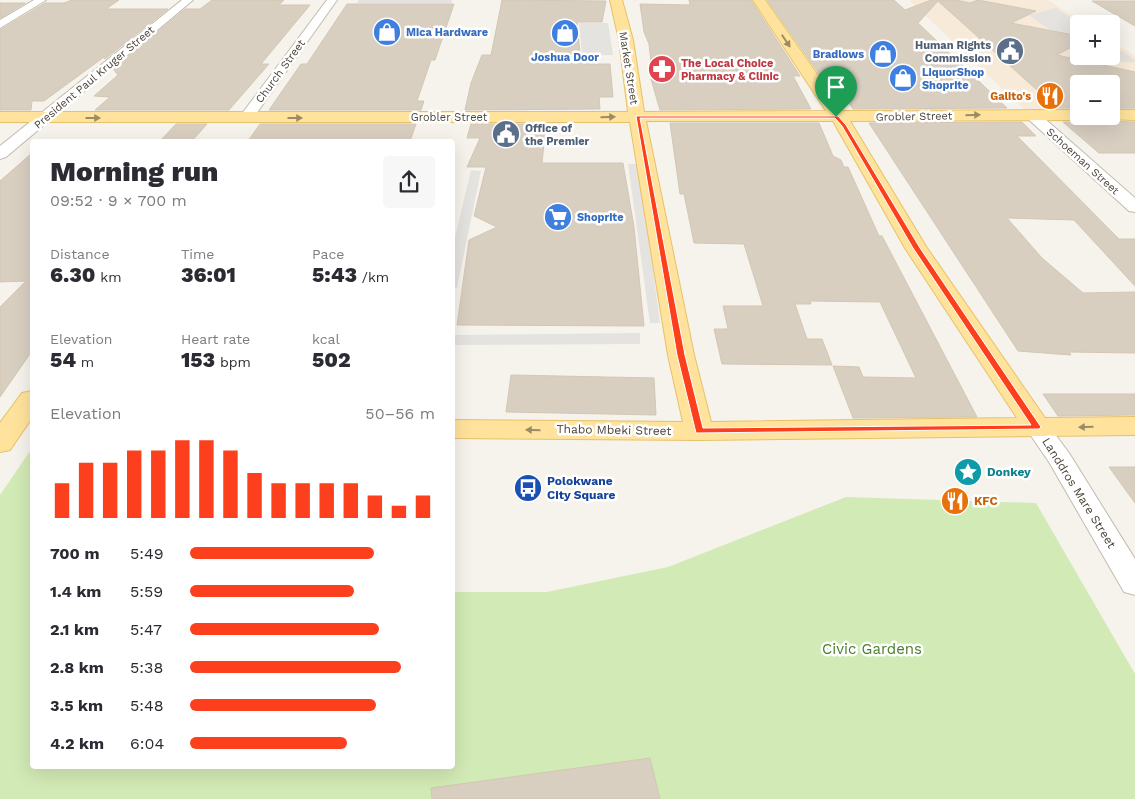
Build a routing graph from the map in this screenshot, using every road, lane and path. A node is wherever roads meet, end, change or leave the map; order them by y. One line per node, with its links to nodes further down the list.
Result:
1 (42, 0): 6 (street)
2 (188, 0): 12 (street, President Paul Kruger Street)
3 (332, 0): 15 (street, Church Street)
4 (616, 0): 13 (main road, Market Street)
5 (760, 0): 14 (main road, Landdros Mare Street, one-way to 14)
6 (0, 25)
7 (1031, 114): 8 (main road, Grobler Street); 14 (main road, Grobler Street, one-way to 7); 18 (street, Schoeman Street)
8 (1070, 115)
9 (1120, 115): 10 (main road)
10 (1135, 115)
11 (0, 117): 12 (main road, Grobler Street)
12 (45, 117): 15 (main road, Grobler Street, one-way to 15); 17 (street, President Paul Kruger Street)
13 (638, 117): 14 (main road, Grobler Street); 15 (main road, Grobler Street, one-way to 13); 24 (main road, Market Street)
14 (836, 117): 21 (main road, Landdros Mare Street)
15 (246, 118): 16 (main road, Church Street)
16 (233, 134)
17 (0, 154)
18 (1135, 207)
19 (30, 401): 23 (main road)
20 (1135, 426): 21 (main road, Thabo Mbeki Street, one-way to 21)
21 (1036, 427): 24 (main road, Thabo Mbeki Street); 25 (street, Landdros Mare Street)
22 (455, 429): 24 (main road, Thabo Mbeki Street, one-way to 22)
23 (11, 431)
24 (699, 431)
25 (1135, 584)

